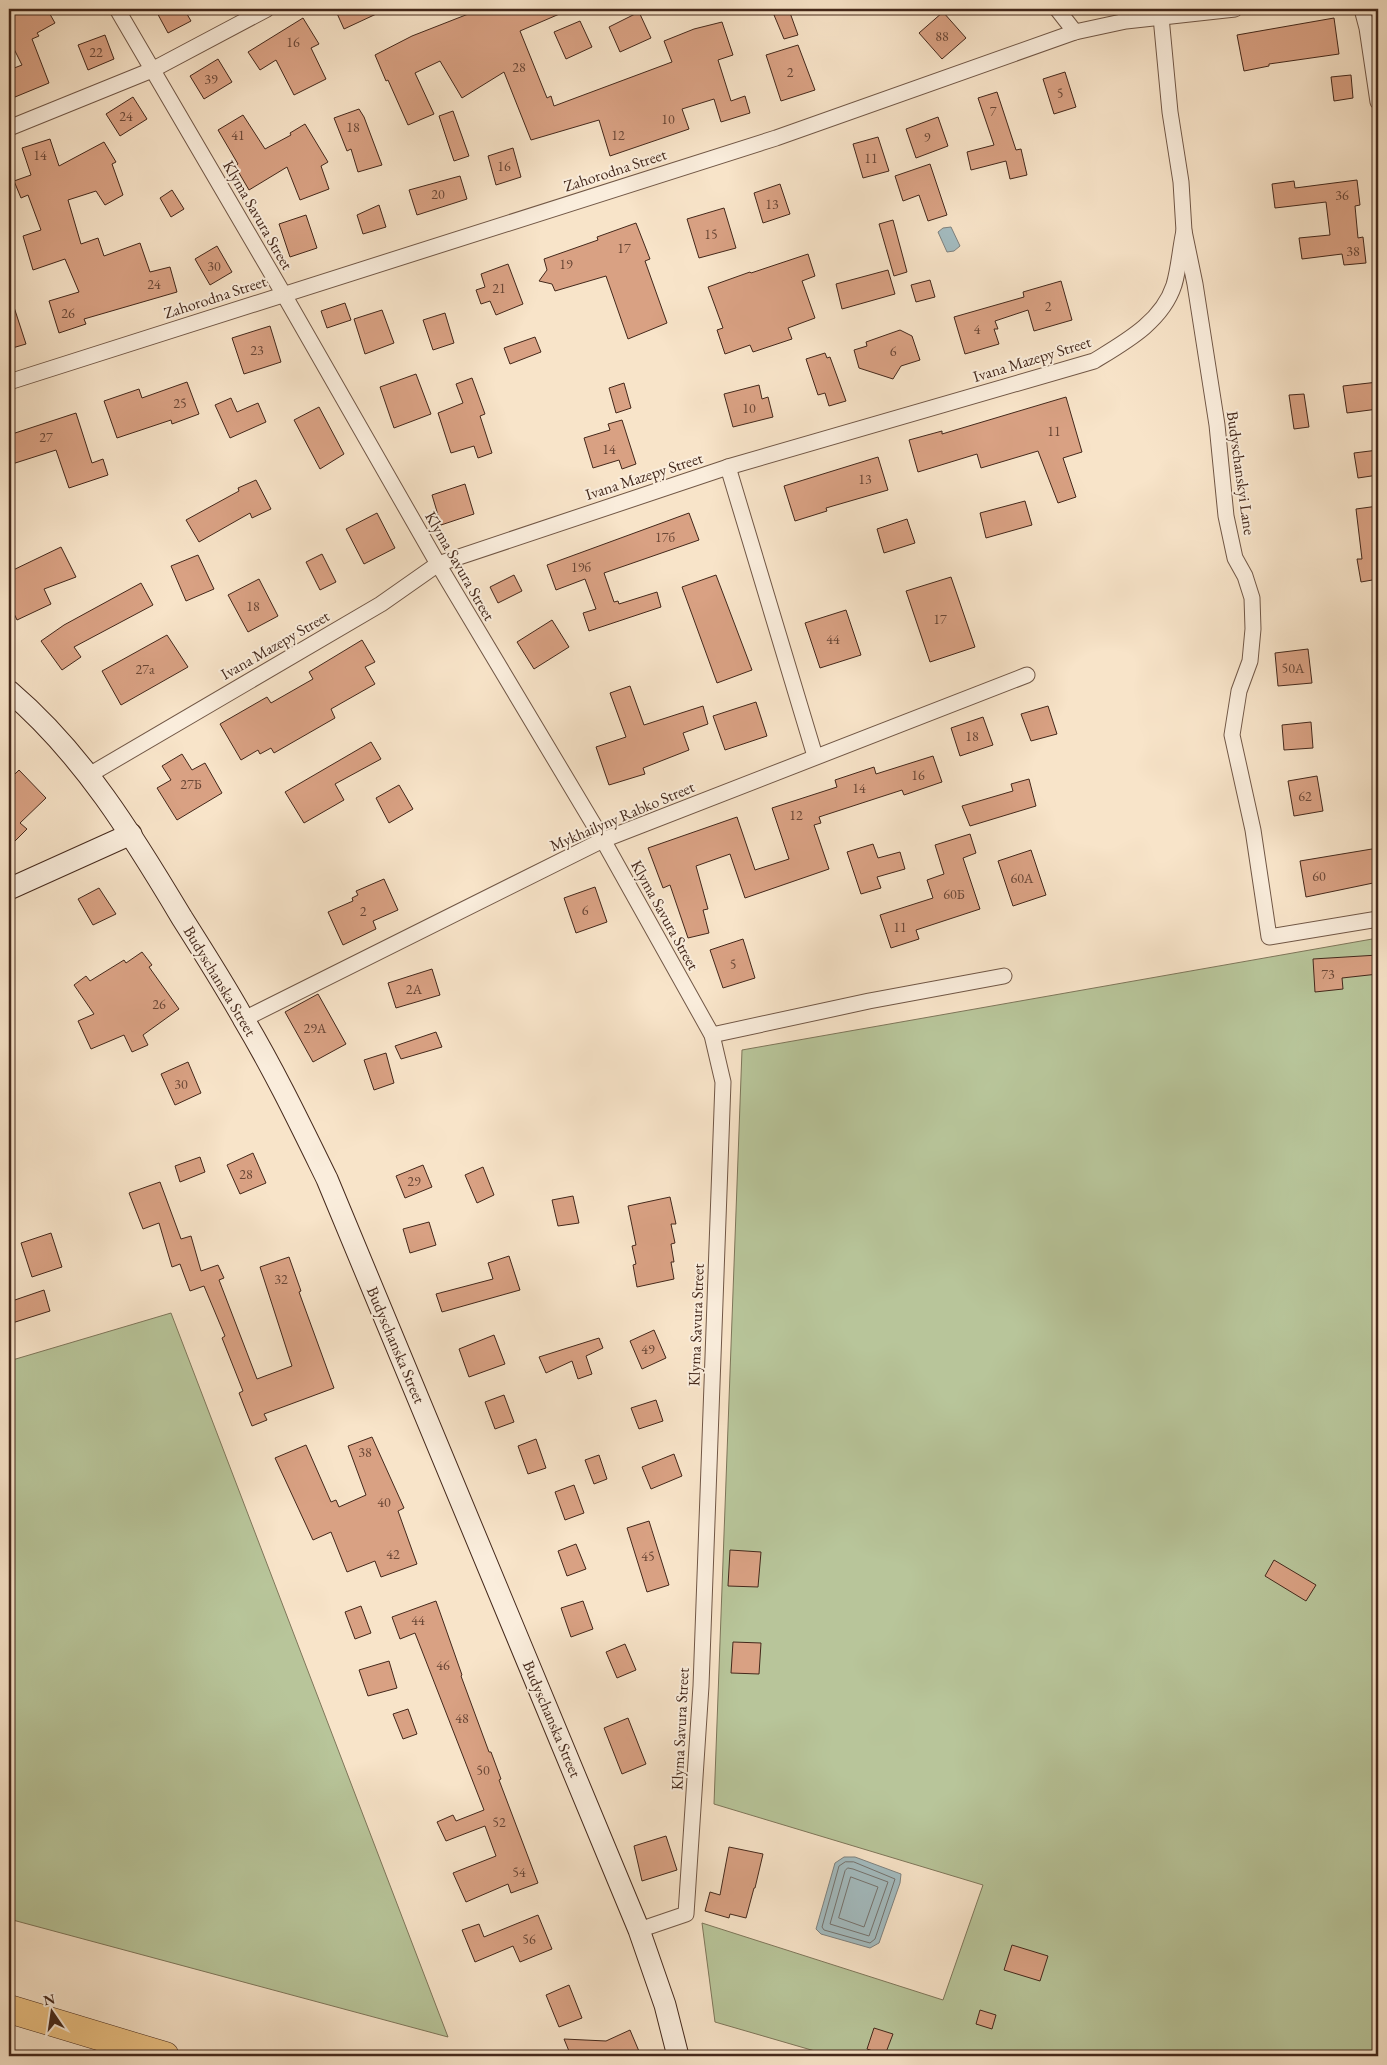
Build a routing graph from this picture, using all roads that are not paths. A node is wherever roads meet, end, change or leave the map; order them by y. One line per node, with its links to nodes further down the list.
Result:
1 (117, 9): 9 (street, Klyma Savura Street)
2 (268, 9): 9 (street)
3 (1057, 9): 8 (street)
4 (1235, 9): 7 (street, Zahorodna Street)
5 (1362, 9): 10 (street)
6 (1125, 15): 7 (street, Zahorodna Street); 8 (street, Zahorodna Street)
7 (1161, 17): 12 (street, Budyschanskyi Lane)
8 (1075, 32): 13 (street, Zahorodna Street)
9 (152, 70): 11 (street); 13 (street, Klyma Savura Street)
10 (1378, 102)
11 (9, 128)
12 (1184, 231): 15 (street, Ivana Mazepy Street); 24 (street, Budyschanskyi Lane)
13 (283, 293): 14 (street, Zahorodna Street); 16 (street, Klyma Savura Street)
14 (9, 382)
15 (728, 467): 16 (street, Ivana Mazepy Street); 19 (street)
16 (438, 564): 20 (street, Ivana Mazepy Street); 22 (street, Klyma Savura Street)
17 (1027, 674): 19 (street, Mykhailyny Rabko Street)
18 (9, 691): 20 (street, Budyschanska Street)
19 (815, 756): 22 (street, Mykhailyny Rabko Street)
20 (90, 775): 21 (street, Budyschanska Street)
21 (131, 834): 23 (street); 26 (street, Budyschanska Street)
22 (603, 840): 26 (street, Mykhailyny Rabko Street); 27 (street, Klyma Savura Street)
23 (9, 889)
24 (1378, 919)
25 (1004, 976): 27 (street)
26 (244, 1019): 28 (street, Budyschanska Street)
27 (712, 1035): 28 (street, Klyma Savura Street)
28 (639, 1930): 31 (street, Budyschanska Street)
29 (9, 2009): 30 (highway)
30 (165, 2056)
31 (678, 2056)

